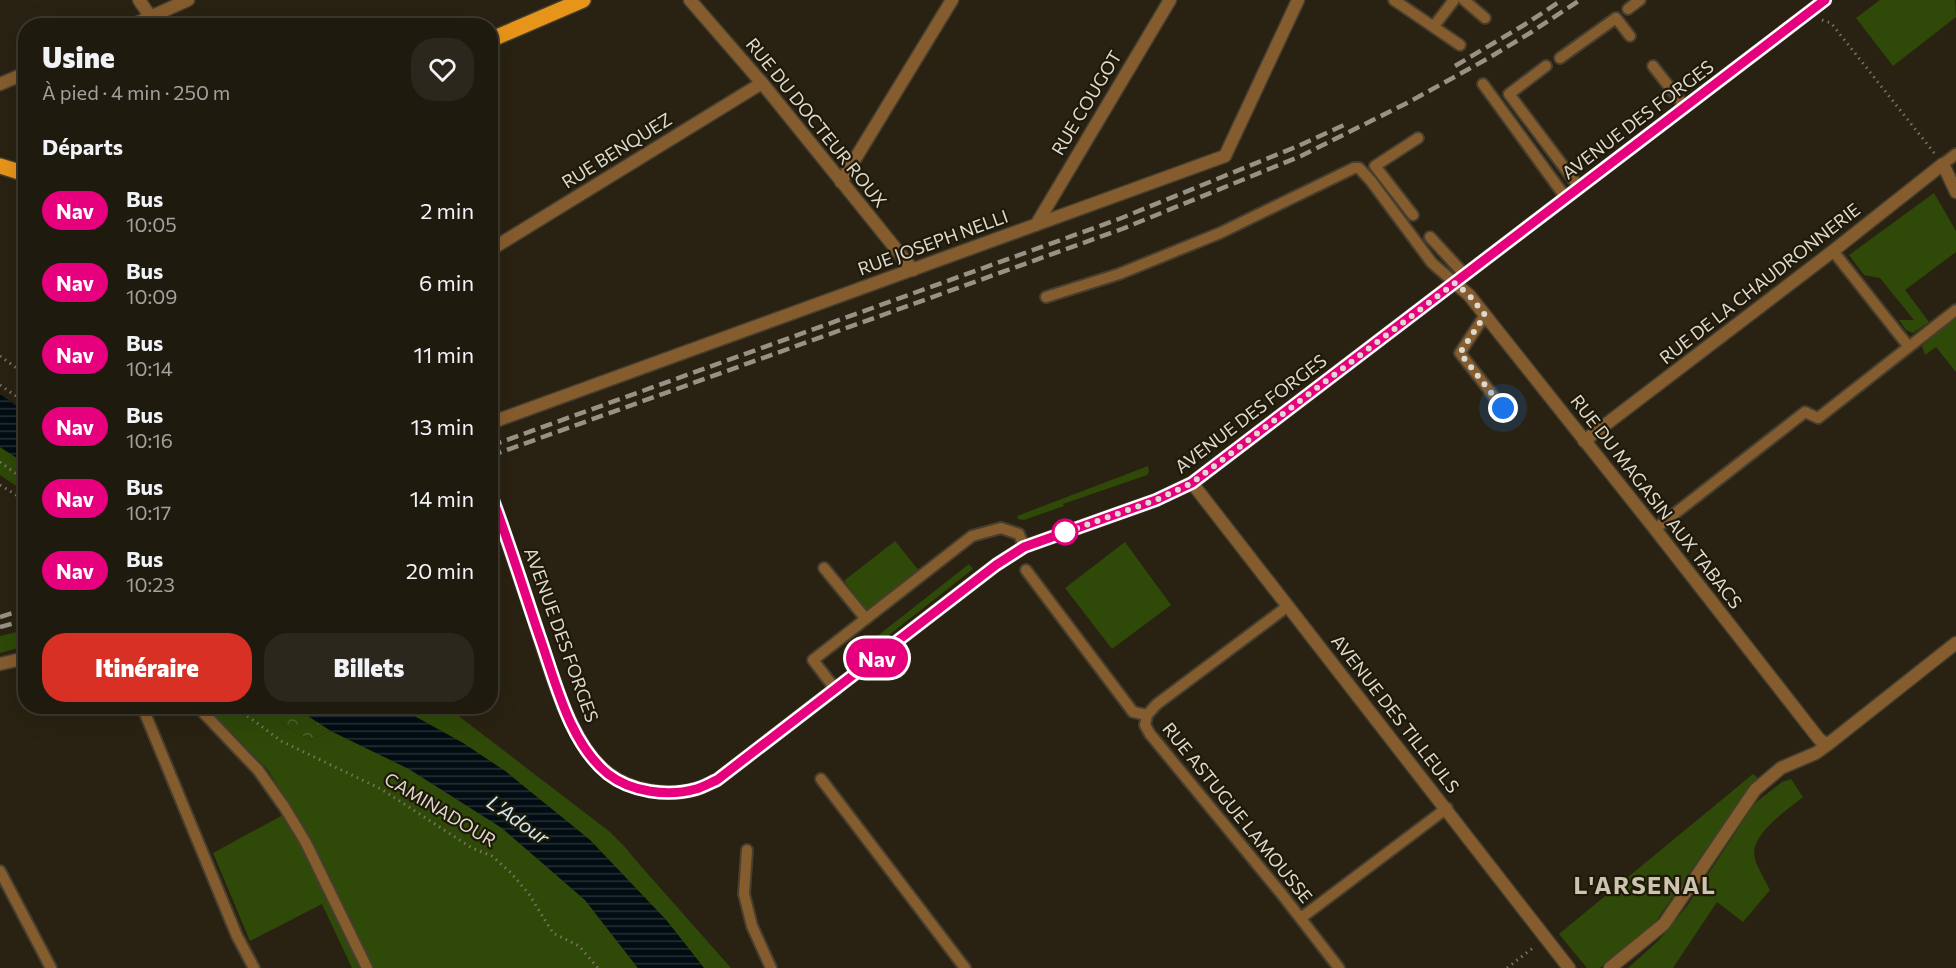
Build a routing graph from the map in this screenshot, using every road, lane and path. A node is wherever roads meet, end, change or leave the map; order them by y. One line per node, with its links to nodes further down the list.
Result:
1 (140, 0): 15 (street)
2 (188, 0): 16 (street)
3 (583, 0): 20 (main road)
4 (690, 0): 26 (street, RUE DU DOCTEUR ROUX)
5 (952, 0): 35 (street)
6 (1170, 0): 40 (street, RUE COUGOT)
7 (1298, 0): 40 (street, RUE JOSEPH NELLI)
8 (1394, 0): 18 (lane)
9 (1464, 0): 17 (lane)
10 (1640, 0): 13 (lane)
11 (1824, 0): 14 (street, AVENUE DES FORGES)
12 (1447, 2): 18 (lane)
13 (1628, 9)
14 (1807, 14): 29 (street, AVENUE DES FORGES); 32 (path)
15 (152, 18)
16 (159, 18)
17 (1485, 18)
18 (1434, 26): 21 (lane)
19 (1630, 36): 22 (lane)
20 (498, 37)
21 (1460, 45)
22 (1560, 57)
23 (1546, 66): 36 (lane)
24 (1653, 66): 29 (lane)
25 (18, 76): 27 (street)
26 (762, 83): 35 (street, RUE DU DOCTEUR ROUX); 42 (street, RUE BENQUEZ)
27 (0, 84)
28 (1483, 84): 38 (lane)
29 (1685, 107): 36 (street, AVENUE DES FORGES)
30 (1418, 138): 39 (lane)
31 (1956, 154): 32 (lane, RUE DE LA CHAUDRONNERIE)
32 (1943, 164): 37 (street); 43 (street, RUE DE LA CHAUDRONNERIE)
33 (0, 166): 34 (main road)
34 (18, 172)
35 (841, 182): 44 (street, RUE DU DOCTEUR ROUX)
36 (1579, 188): 38 (street, AVENUE DES FORGES)
37 (1956, 192)
38 (1566, 198): 45 (street, AVENUE DES FORGES)
39 (1413, 215)
40 (1036, 225): 44 (street, RUE JOSEPH NELLI)
41 (1430, 237): 45 (lane)
42 (498, 245)
43 (1833, 251): 50 (lane); 57 (street, RUE DE LA CHAUDRONNERIE)
44 (913, 270): 56 (street, RUE JOSEPH NELLI)
45 (1465, 275): 46 (street, AVENUE DES FORGES)
46 (1455, 283): 47 (lane); 49 (street, RUE DU MAGASIN AUX TABACS); 60 (street, AVENUE DES FORGES)
47 (1046, 297)
48 (1956, 310): 50 (lane)
49 (1485, 315): 55 (lane); 57 (street, RUE DU MAGASIN AUX TABACS)
50 (1909, 347): 64 (lane)
51 (0, 356): 52 (path)
52 (18, 369)
53 (0, 385): 54 (path)
54 (18, 397)
55 (1503, 408)
56 (498, 420)
57 (1584, 441): 64 (street, RUE DU MAGASIN AUX TABACS)
58 (0, 462): 59 (path)
59 (18, 475)
60 (1192, 483): 65 (street, AVENUE DES FORGES); 68 (street, AVENUE DES TILLEULS)
61 (0, 485): 62 (path)
62 (18, 496)
63 (498, 520): 73 (street, AVENUE DES FORGES)
64 (1655, 529): 78 (street, RUE DU MAGASIN AUX TABACS)
65 (1024, 547): 69 (lane); 73 (street, AVENUE DES FORGES)
66 (824, 568): 69 (lane)
67 (1026, 570): 77 (lane, RUE ASTUGUE LAMOUSSE)
68 (1288, 606): 77 (lane); 80 (street, AVENUE DES TILLEULS)
69 (866, 619): 73 (lane)
70 (1956, 643): 78 (street)
71 (18, 660): 72 (street)
72 (0, 664)
73 (836, 690)
74 (145, 714): 86 (lane)
75 (205, 714): 87 (lane)
76 (245, 714): 88 (path, CAMINADOUR)
77 (1147, 715): 83 (lane, RUE ASTUGUE LAMOUSSE)
78 (1827, 745): 94 (street)
79 (821, 779): 90 (lane)
80 (1446, 808): 83 (lane); 84 (street, AVENUE DES TILLEULS)
81 (747, 850): 89 (lane)
82 (0, 871): 85 (lane)
83 (1300, 918): 91 (lane, RUE ASTUGUE LAMOUSSE)
84 (1546, 938): 92 (path); 93 (street, AVENUE DES TILLEULS)
85 (51, 968)
86 (254, 968)
87 (367, 968)
88 (598, 968)
89 (771, 968)
90 (965, 968)
91 (1339, 968)
92 (1507, 968)
93 (1569, 968)
94 (1610, 968)

